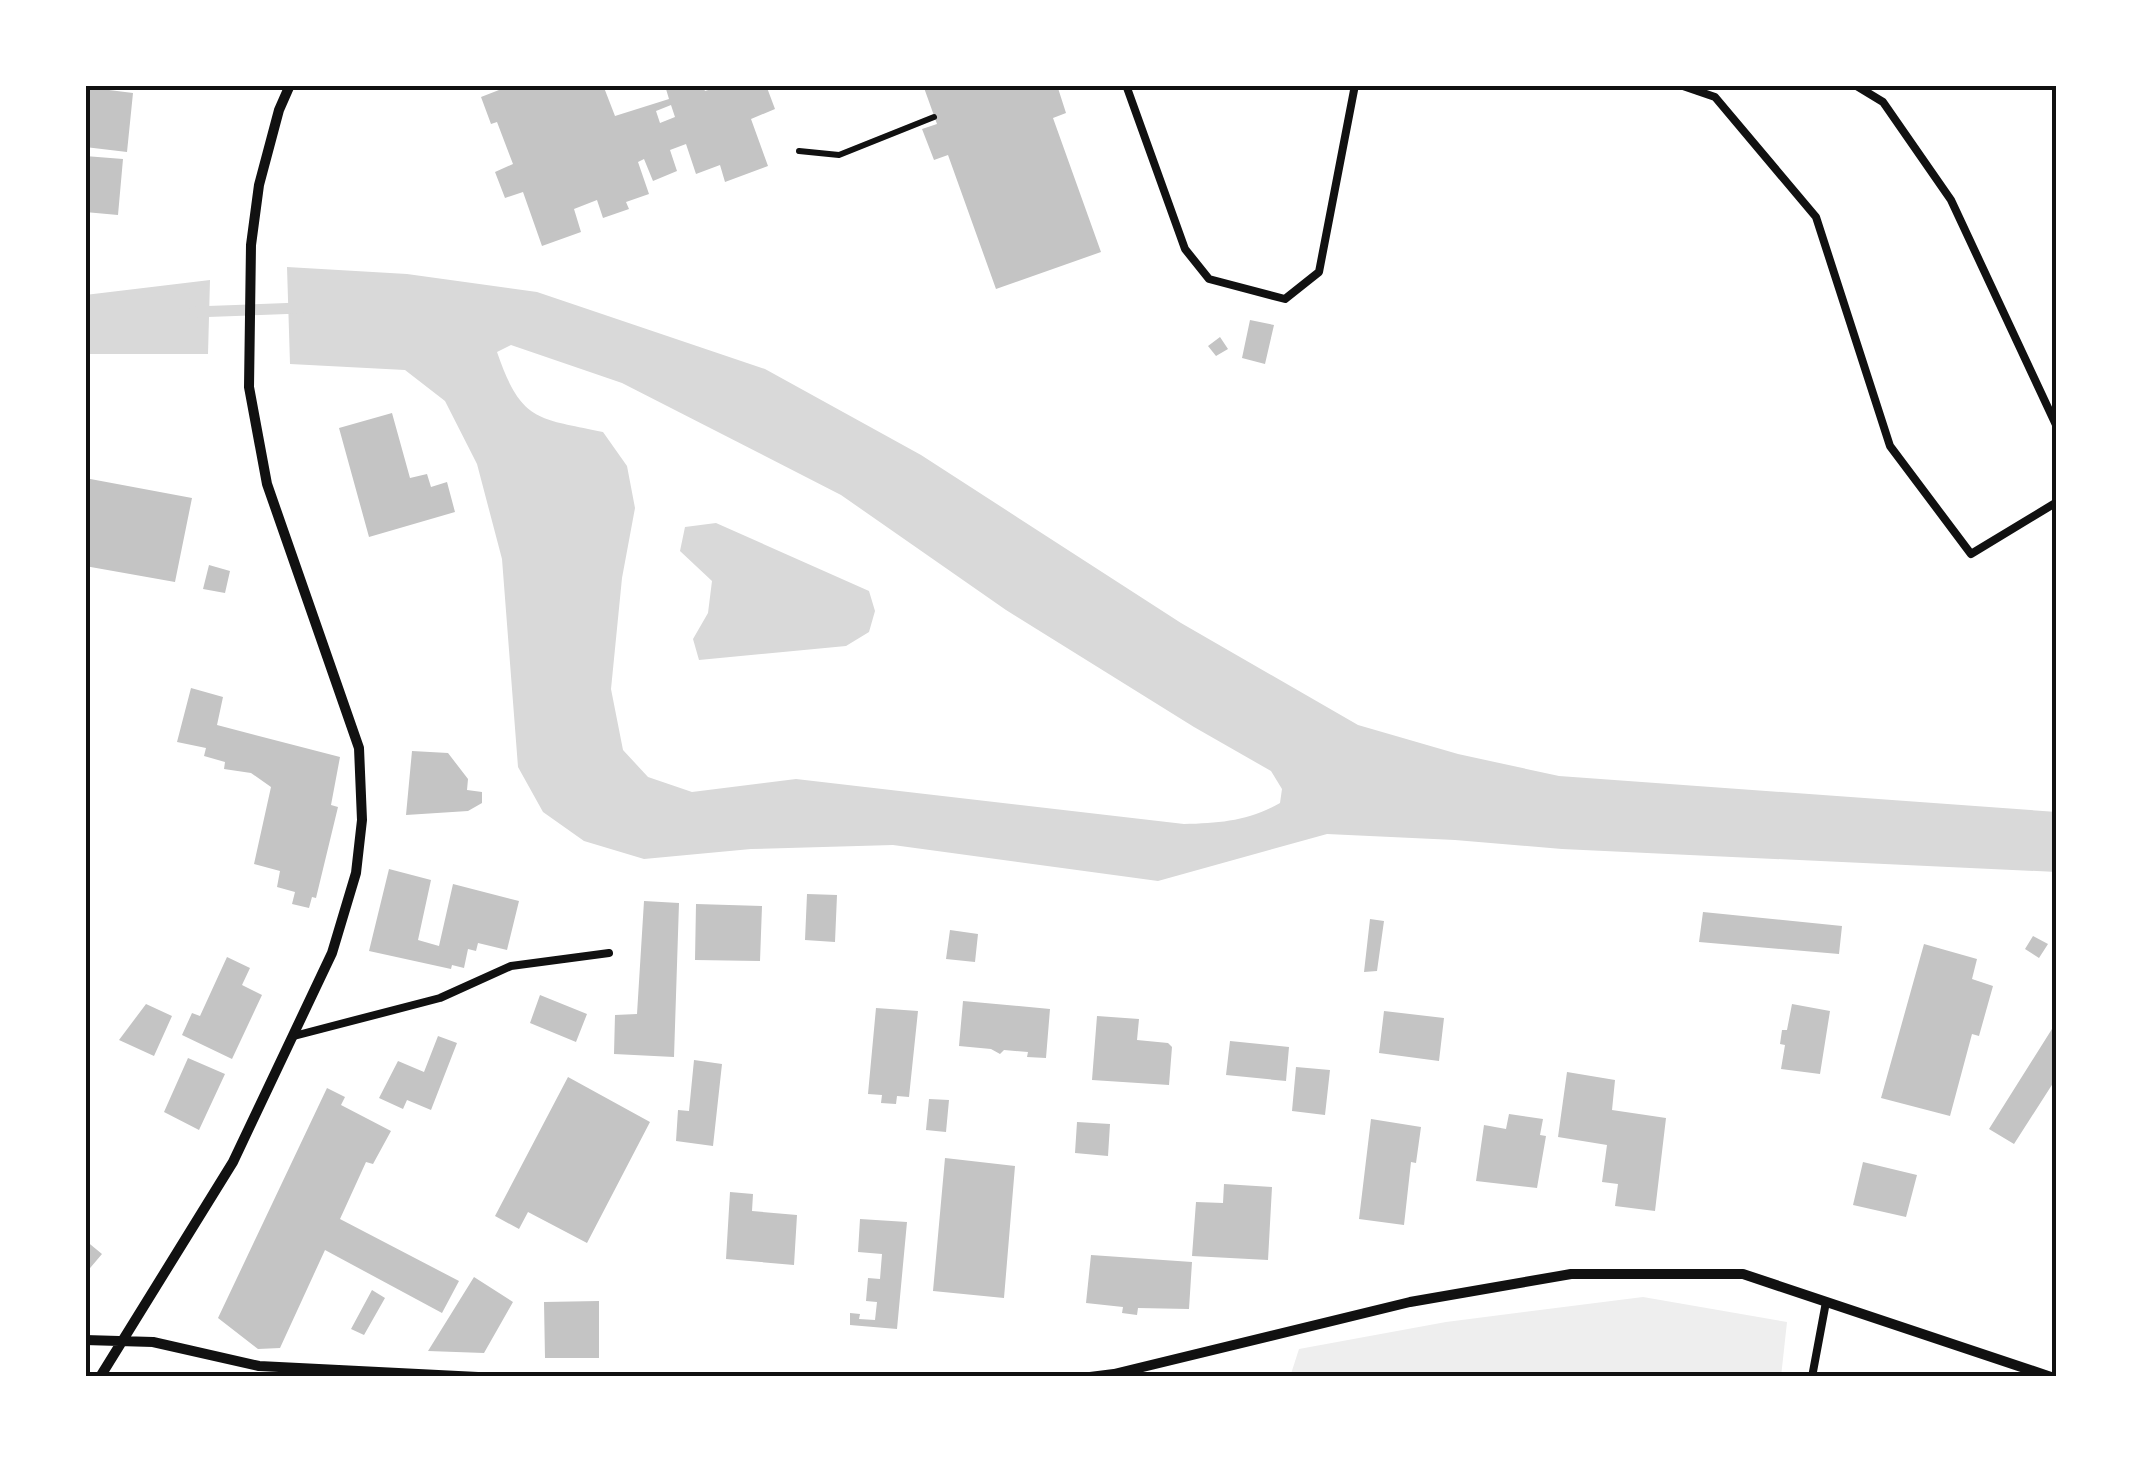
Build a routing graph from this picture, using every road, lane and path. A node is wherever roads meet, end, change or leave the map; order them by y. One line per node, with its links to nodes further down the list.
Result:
1 (290, 85): 11 (street)
2 (1126, 85): 3 (lane)
3 (1355, 85)
4 (1680, 85): 9 (lane)
5 (1854, 85): 8 (lane)
6 (934, 117): 7 (path)
7 (799, 151)
8 (2057, 427)
9 (2057, 502)
10 (610, 953): 11 (lane)
11 (294, 1036): 14 (street)
12 (1826, 1302): 15 (street); 20 (lane); 21 (street)
13 (85, 1340): 14 (street)
14 (122, 1342): 16 (street); 17 (street)
15 (1114, 1375): 19 (street)
16 (449, 1376): 18 (street)
17 (100, 1377)
18 (478, 1377)
19 (1090, 1377)
20 (1812, 1377)
21 (2051, 1377)

